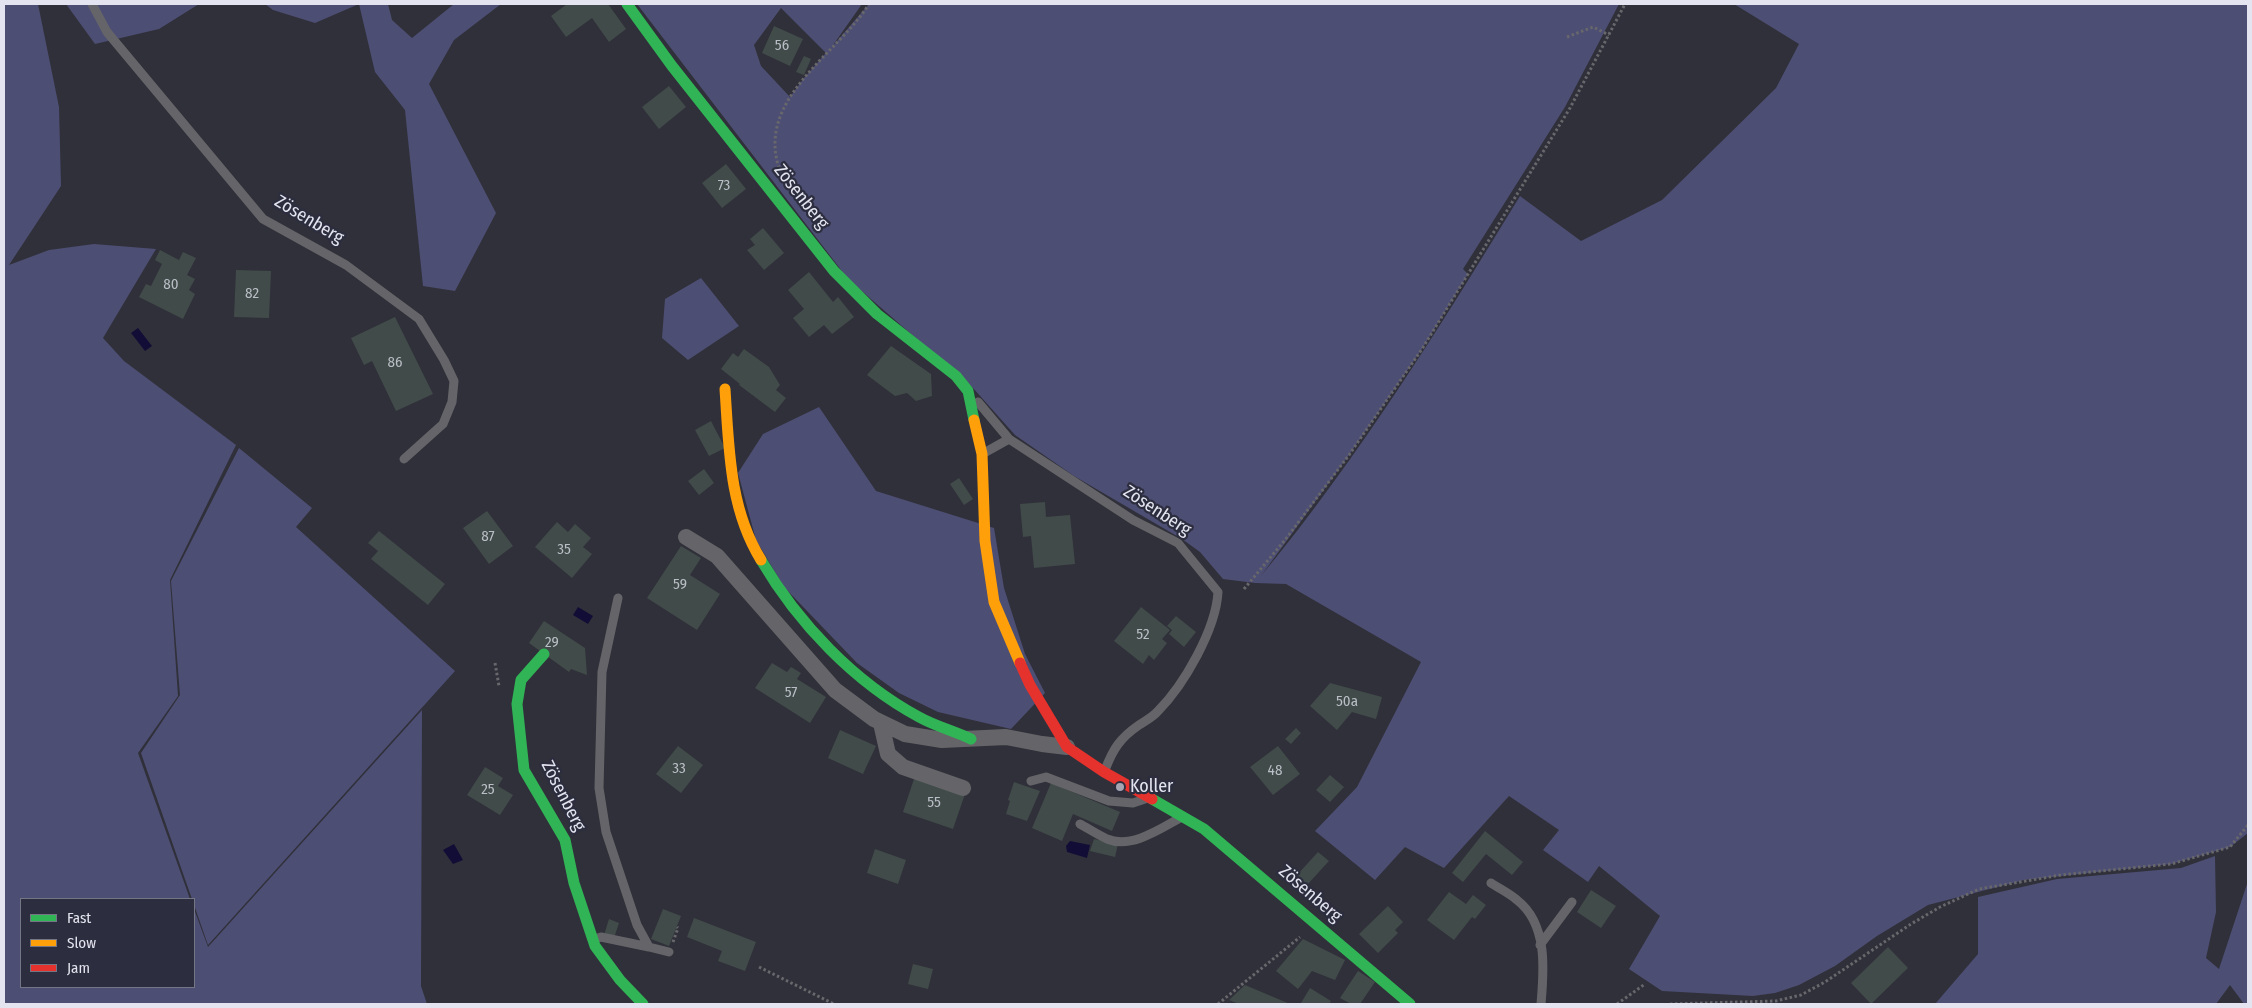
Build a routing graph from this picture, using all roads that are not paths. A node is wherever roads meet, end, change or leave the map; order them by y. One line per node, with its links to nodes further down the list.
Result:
1 (92, 4): 7 (lane, Zösenberg)
2 (626, 4): 4 (street, Zösenberg)
3 (725, 389): 12 (street, Zösenberg)
4 (968, 391): 5 (lane, Zösenberg); 6 (street, Zösenberg)
5 (1009, 439): 6 (lane); 14 (lane, Zösenberg)
6 (982, 454): 13 (street, Zösenberg)
7 (404, 460)
8 (686, 537): 11 (street, Zösenberg)
9 (618, 598): 24 (lane, Zösenberg)
10 (544, 654): 22 (street, Zösenberg)
11 (881, 723): 12 (street, Zösenberg); 16 (street)
12 (971, 738): 13 (street, Zösenberg)
13 (1067, 747): 14 (street, Zösenberg)
14 (1104, 772): 17 (street, Zösenberg)
15 (1031, 781): 17 (lane)
16 (963, 788)
17 (1150, 798): 18 (street, Zösenberg)
18 (1183, 817): 19 (lane); 27 (street, Zösenberg)
19 (1080, 824)
20 (1491, 883): 23 (lane)
21 (1572, 902): 23 (lane)
22 (594, 943): 24 (lane); 26 (street, Zösenberg)
23 (1540, 944): 28 (lane)
24 (648, 947): 25 (lane)
25 (669, 952)
26 (643, 1004)
27 (1410, 1004)
28 (1541, 1004)

